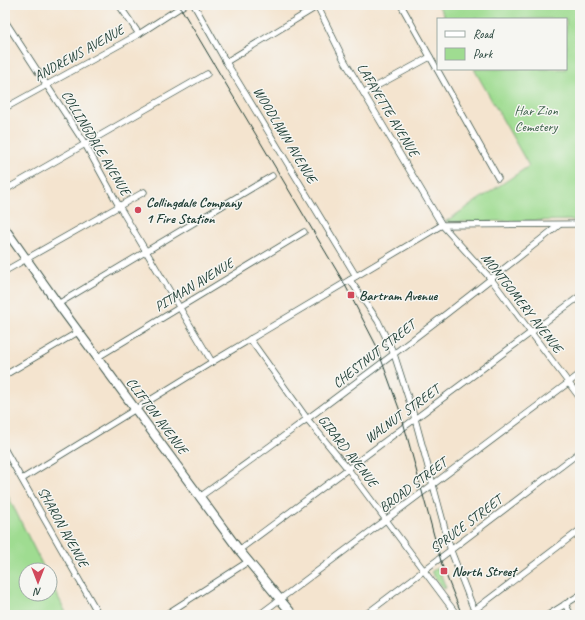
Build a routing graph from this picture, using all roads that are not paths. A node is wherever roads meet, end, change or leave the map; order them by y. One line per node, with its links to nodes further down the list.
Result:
1 (119, 5): 7 (street)
2 (184, 5): 7 (street, ANDREWS AVENUE)
3 (194, 5): 9 (street, WOODLAWN AVENUE)
4 (400, 5): 8 (street)
5 (318, 6): 9 (street); 14 (street, LAFAYETTE AVENUE)
6 (5, 21): 13 (street, COLLINGDALE AVENUE)
7 (139, 34): 13 (street, ANDREWS AVENUE)
8 (430, 57): 10 (street); 14 (street)
9 (226, 62): 30 (street, WOODLAWN AVENUE)
10 (437, 69)
11 (437, 70): 18 (street)
12 (207, 74): 16 (street)
13 (46, 84): 15 (street, ANDREWS AVENUE); 16 (street, COLLINGDALE AVENUE)
14 (364, 93): 23 (street, LAFAYETTE AVENUE)
15 (5, 108)
16 (85, 144): 19 (street); 21 (street, COLLINGDALE AVENUE)
17 (272, 176): 27 (street)
18 (498, 178)
19 (5, 190)
20 (144, 192): 21 (street)
21 (119, 206): 27 (street, COLLINGDALE AVENUE); 28 (street)
22 (580, 224): 24 (street)
23 (442, 225): 24 (street); 30 (street); 31 (street, MONTGOMERY AVENUE)
24 (559, 225): 31 (street, CHESTNUT STREET)
25 (5, 229): 28 (street, CLIFTON AVENUE)
26 (304, 232): 35 (street, PITMAN AVENUE)
27 (146, 251): 34 (street); 35 (street, COLLINGDALE AVENUE)
28 (25, 259): 29 (street); 34 (street, CLIFTON AVENUE)
29 (5, 270)
30 (356, 276): 32 (street)
31 (492, 279): 37 (street, MONTGOMERY AVENUE); 39 (street, CHESTNUT STREET)
32 (350, 280): 38 (street); 39 (street)
33 (580, 296): 37 (street, WALNUT STREET)
34 (58, 304): 36 (street, CLIFTON AVENUE)
35 (180, 307): 40 (street, PITMAN AVENUE); 41 (street, COLLINGDALE AVENUE)
36 (78, 332): 40 (street, CLIFTON AVENUE); 42 (street)
37 (531, 333): 44 (street, MONTGOMERY AVENUE); 47 (street, WALNUT STREET)
38 (250, 340): 41 (street); 48 (street, GIRARD AVENUE)
39 (394, 354): 47 (street); 48 (street, CHESTNUT STREET)
40 (98, 357): 46 (street, CLIFTON AVENUE)
41 (212, 362): 46 (street)
42 (5, 374)
43 (580, 374): 44 (street, BROAD STREET)
44 (568, 383): 45 (street, MONTGOMERY AVENUE); 53 (street, BROAD STREET)
45 (580, 398)
46 (136, 409): 52 (street); 54 (street, CLIFTON AVENUE)
47 (414, 419): 51 (street, WALNUT STREET); 53 (street)
48 (308, 420): 51 (street, GIRARD AVENUE); 54 (street, CHESTNUT STREET)
49 (5, 450): 52 (street, SHARON AVENUE)
50 (580, 452): 58 (street, SPRUCE STREET)
51 (348, 469): 55 (street, GIRARD AVENUE); 57 (street, WALNUT STREET)
52 (22, 479): 65 (street, SHARON AVENUE)
53 (432, 486): 55 (street, BROAD STREET); 58 (street)
54 (201, 496): 57 (street, CLIFTON AVENUE)
55 (386, 520): 60 (street, GIRARD AVENUE); 62 (street, BROAD STREET)
56 (580, 530): 64 (street)
57 (239, 550): 59 (street, CLIFTON AVENUE)
58 (451, 551): 60 (street, SPRUCE STREET); 64 (street)
59 (248, 561): 62 (street, CLIFTON AVENUE); 66 (street)
60 (425, 572): 69 (street, SPRUCE STREET); 70 (street, GIRARD AVENUE)
61 (580, 595): 63 (street)
62 (282, 599): 67 (street, BROAD STREET); 68 (street, CLIFTON AVENUE)
63 (565, 604): 72 (street); 73 (street)
64 (474, 610): 71 (street)
65 (99, 615)
66 (165, 615)
67 (259, 615)
68 (293, 615)
69 (366, 615)
70 (457, 615)
71 (468, 615)
72 (548, 615)
73 (571, 615)

